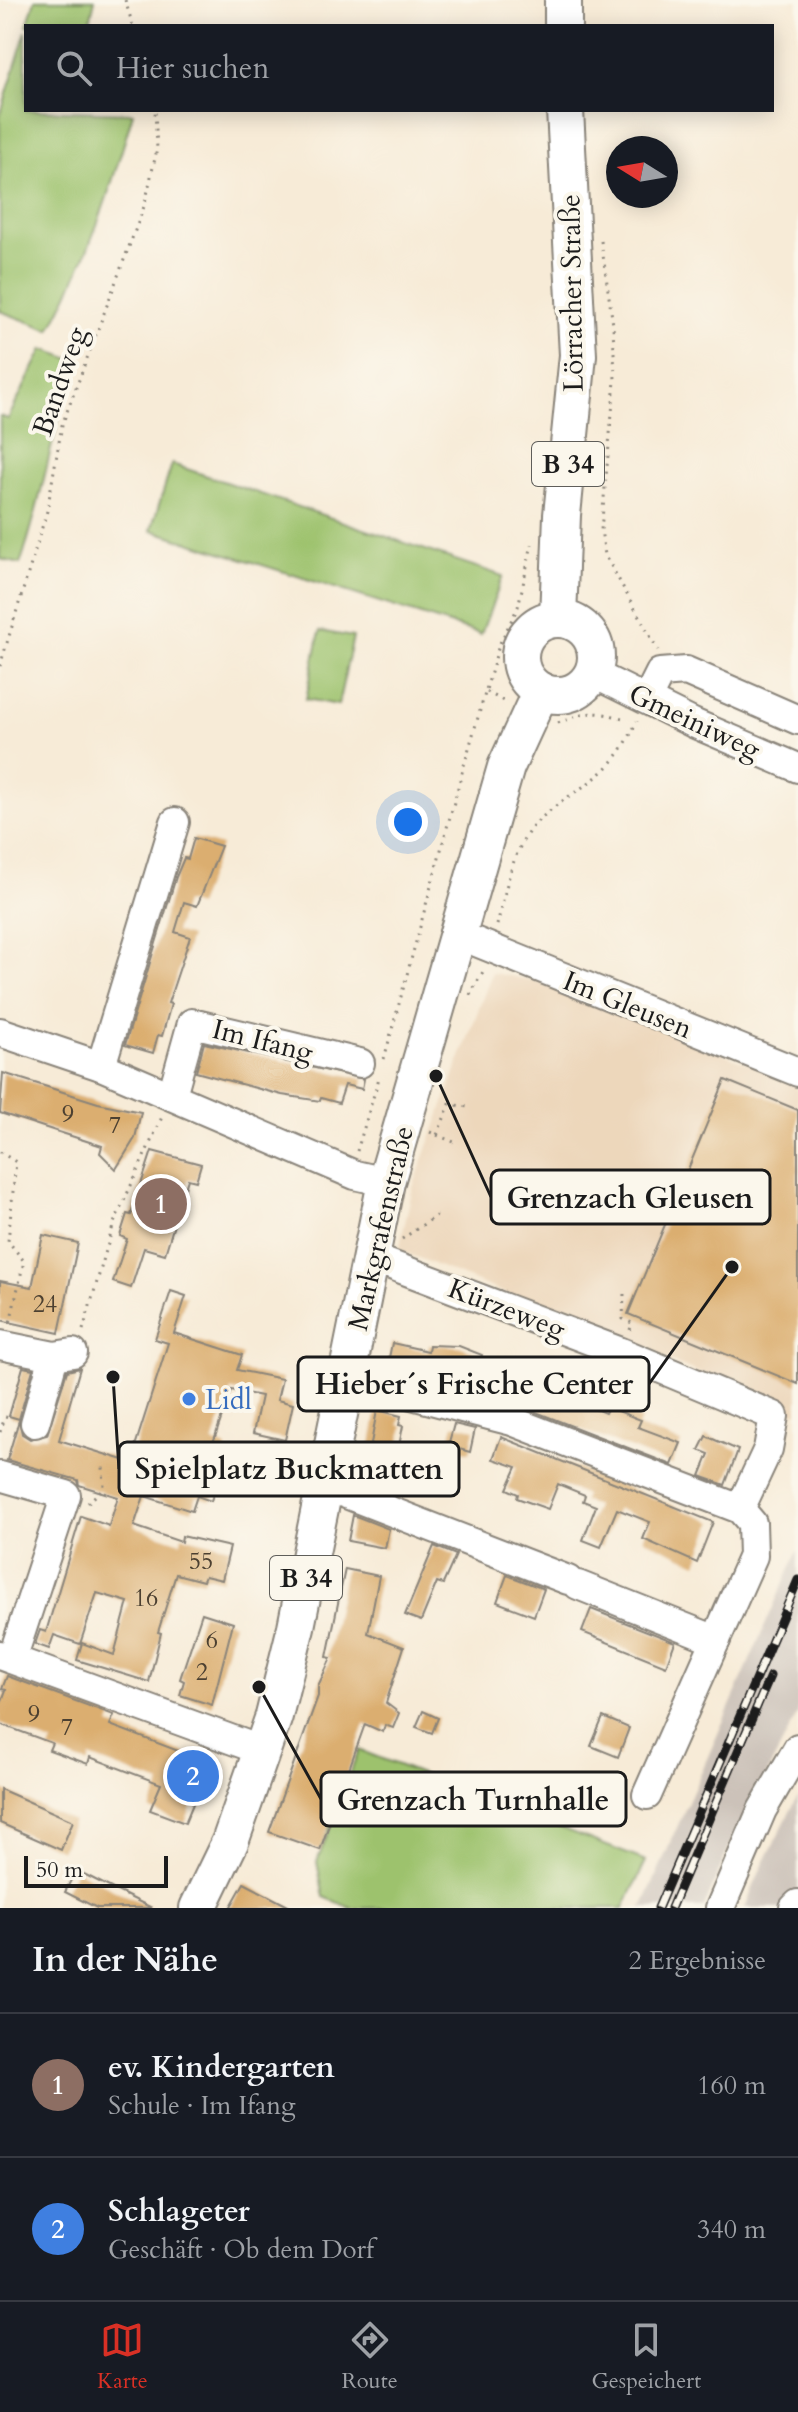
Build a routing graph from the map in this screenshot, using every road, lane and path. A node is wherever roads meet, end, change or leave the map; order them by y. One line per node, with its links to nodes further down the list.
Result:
1 (125, 0): 3 (path)
2 (563, 0): 4 (main road)
3 (132, 24)
4 (563, 24)
5 (155, 112): 11 (path, Bandweg)
6 (565, 112): 9 (main road, Lörracher Straße / B 34)
7 (601, 236): 10 (path)
8 (533, 537): 13 (path)
9 (558, 618): 12 (main road); 14 (main road)
10 (658, 650)
11 (0, 666)
12 (592, 673): 14 (main road); 15 (street, Gmeiniweg)
13 (487, 692): 14 (path); 31 (path)
14 (534, 703): 15 (path); 19 (main road, Markgrafenstraße / B 34)
15 (643, 714): 16 (street); 17 (street, Gmeiniweg); 19 (path)
16 (798, 720)
17 (798, 768)
18 (175, 822): 23 (street)
19 (475, 942): 20 (path); 24 (street, Im Gleusen); 31 (main road, Markgrafenstraße / B 34)
20 (464, 1002)
21 (0, 1032): 23 (street)
22 (360, 1063): 25 (street, Im Ifang)
23 (101, 1066): 25 (street)
24 (798, 1072)
25 (172, 1095): 31 (street); 37 (path)
26 (468, 1107): 28 (path)
27 (426, 1130): 28 (path)
28 (437, 1135): 29 (path)
29 (454, 1142)
30 (0, 1152): 35 (path)
31 (370, 1179): 33 (main road, Markgrafenstraße / B 34)
32 (437, 1215): 33 (path)
33 (384, 1249): 36 (street, Kürzeweg); 38 (main road, Markgrafenstraße / B 34)
34 (624, 1294): 36 (path)
35 (2, 1346): 37 (street)
36 (621, 1352): 42 (street, Kürzeweg)
37 (64, 1354): 39 (street)
38 (346, 1378): 41 (main road, Markgrafenstraße / B 34); 42 (street)
39 (35, 1423)
40 (0, 1476): 44 (street)
41 (323, 1485): 43 (street); 46 (main road, Markgrafenstraße / B 34)
42 (740, 1509): 43 (street)
43 (716, 1640): 47 (street)
44 (6, 1657): 46 (street)
45 (798, 1748): 50 (street)
46 (263, 1751): 49 (main road, Markgrafenstraße / B 34)
47 (647, 1795)
48 (798, 1904): 51 (street)
49 (198, 1908)
50 (720, 1908)
51 (794, 1908)

